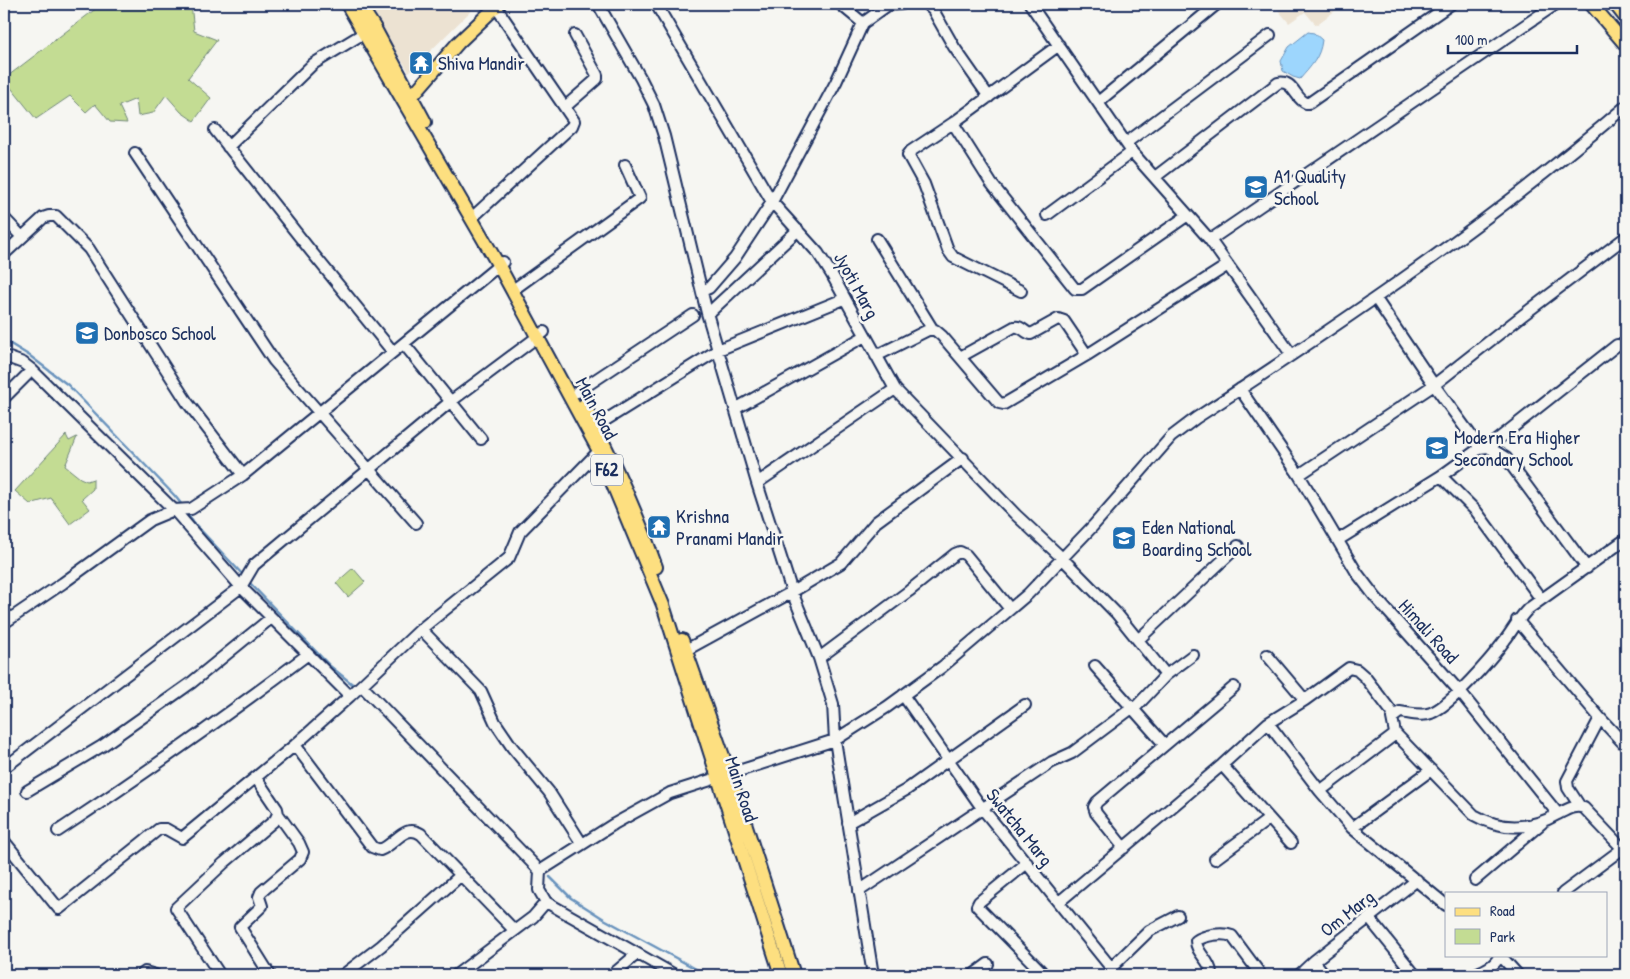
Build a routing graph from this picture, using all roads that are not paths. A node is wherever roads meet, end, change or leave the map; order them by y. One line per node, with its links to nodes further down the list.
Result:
1 (347, 4): 17 (main road, Main Road / F62)
2 (360, 4): 17 (main road, Main Road / F62)
3 (598, 4): 48 (street)
4 (656, 4): 34 (street, Jyoti Marg)
5 (840, 4): 16 (street)
6 (902, 4): 16 (street)
7 (926, 4): 23 (street)
8 (1030, 4): 21 (street)
9 (1217, 4): 24 (street)
10 (1451, 4): 33 (street)
11 (1556, 4): 43 (street)
12 (1591, 4): 20 (main road)
13 (1615, 4): 15 (main road)
14 (498, 5): 22 (main road); 26 (street)
15 (1626, 18)
16 (863, 23): 34 (street)
17 (369, 30): 22 (main road, Main Road / F62); 29 (street); 45 (main road, Main Road / F62)
18 (575, 35): 26 (street)
19 (1270, 35): 30 (street)
20 (1626, 44)
21 (1059, 45): 23 (street); 24 (street)
22 (412, 96): 35 (main road, Main Road / F62)
23 (989, 97): 27 (street)
24 (1098, 102): 30 (street)
25 (1626, 106): 51 (street)
26 (565, 107): 35 (street)
27 (953, 123): 37 (street); 49 (street)
28 (216, 130): 29 (street)
29 (228, 147): 60 (street)
30 (1129, 147): 33 (street); 36 (street)
31 (135, 153): 74 (street)
32 (625, 165): 47 (street)
33 (1154, 177): 37 (street)
34 (772, 202): 39 (street, Jyoti Marg); 48 (street)
35 (475, 215): 45 (main road, Main Road / F62)
36 (1046, 215)
37 (1188, 215): 43 (street)
38 (4, 218): 40 (street)
39 (798, 230): 50 (street, Jyoti Marg); 52 (street)
40 (22, 237): 44 (street); 81 (street)
41 (1626, 237): 67 (street)
42 (877, 239): 54 (street)
43 (1210, 240): 46 (street)
44 (4, 254)
45 (501, 264): 47 (main road, Main Road / F62); 55 (main road, Main Road / F62); 57 (street)
46 (1228, 265): 61 (street); 62 (street)
47 (517, 286): 55 (main road, Main Road / F62)
48 (702, 291): 52 (street)
49 (1021, 291)
50 (844, 299): 56 (street, Jyoti Marg); 59 (street)
51 (1376, 299): 61 (street); 67 (street)
52 (707, 313): 59 (street)
53 (694, 315): 70 (street)
54 (933, 330): 64 (street); 65 (street)
55 (541, 334): 70 (main road, Main Road / F62); 72 (street); 78 (main road, Main Road / F62)
56 (865, 336): 64 (street, Jyoti Marg); 73 (street)
57 (404, 344): 60 (street); 72 (street)
58 (1617, 345): 77 (street)
59 (718, 350): 73 (street); 75 (street)
60 (393, 352): 74 (street)
61 (1291, 354): 69 (street)
62 (1087, 355): 65 (street); 65 (street)
63 (4, 356): 66 (street)
64 (876, 356): 68 (street, Jyoti Marg)
65 (960, 357)
66 (32, 370): 71 (street); 85 (street)
67 (1434, 385): 77 (street); 82 (street)
68 (895, 389): 79 (street, Jyoti Marg); 84 (street)
69 (1240, 389): 82 (street, Himali Road); 90 (street)
70 (577, 392): 75 (main road, Main Road / F62)
71 (4, 398)
72 (450, 402): 76 (street); 80 (street)
73 (735, 409): 84 (street)
74 (320, 413): 80 (street); 81 (street)
75 (596, 426): 78 (main road, Main Road / F62)
76 (481, 439)
77 (1484, 447): 83 (street); 91 (street)
78 (602, 448): 99 (street); 101 (main road, Main Road / F62); 128 (main road, Main Road / F62)
79 (963, 458): 90 (street, Jyoti Marg); 93 (street)
80 (368, 469): 86 (street); 92 (street)
81 (243, 475): 85 (street)
82 (1298, 475): 88 (street, Himali Road)
83 (1441, 476): 88 (street); 94 (street)
84 (757, 483): 93 (street)
85 (174, 510): 92 (street); 98 (street)
86 (416, 524)
87 (1626, 538): 91 (street)
88 (1338, 540): 110 (street, Himali Road)
89 (1238, 546): 100 (street)
90 (1062, 557): 95 (street); 100 (street, Jyoti Marg)
91 (1587, 568): 94 (street)
92 (241, 588): 96 (street); 126 (street)
93 (792, 592): 101 (street); 105 (street)
94 (1541, 599): 97 (street)
95 (1010, 609): 105 (street); 111 (street)
96 (271, 618): 103 (street); 131 (street)
97 (1517, 620): 110 (street); 117 (street)
98 (4, 623)
99 (421, 629): 108 (street); 143 (street)
100 (1138, 640): 107 (street, Jyoti Marg)
101 (686, 650): 128 (main road, Main Road / F62)
102 (1193, 654): 107 (street)
103 (308, 655): 112 (street); 140 (street)
104 (1267, 656): 113 (street)
105 (819, 658): 120 (street)
106 (1095, 666): 115 (street)
107 (1166, 675): 115 (street)
108 (362, 686): 112 (street); 148 (street)
109 (1234, 687): 122 (street)
110 (1460, 692): 116 (street); 135 (street, Himali Road)
111 (903, 695): 120 (street); 124 (street, Swatcha Marg)
112 (350, 696): 121 (street)
113 (1305, 700): 116 (street); 118 (street)
114 (1025, 705): 124 (street)
115 (1133, 709): 122 (street); 133 (street)
116 (1394, 716): 119 (street)
117 (1600, 718): 123 (street); 132 (street)
118 (1268, 723): 125 (street); 130 (street)
119 (1395, 733): 127 (street); 130 (street)
120 (835, 740): 128 (street); 137 (street)
121 (295, 745): 129 (street); 149 (street)
122 (1165, 745): 145 (street)
123 (1626, 746)
124 (949, 761): 133 (street, Swatcha Marg); 137 (street)
125 (1222, 765): 136 (street); 145 (street)
126 (4, 768)
127 (1431, 770): 138 (street); 139 (street)
128 (724, 775): 143 (street); 175 (main road, Main Road / F62); 176 (main road, Main Road / F62)
129 (256, 778): 134 (street); 141 (street)
130 (1320, 790): 139 (street)
131 (27, 791)
132 (1579, 806): 135 (street); 144 (street)
133 (982, 808): 147 (street, Swatcha Marg); 152 (street)
134 (278, 814): 169 (street); 170 (street)
135 (1558, 814): 138 (street)
136 (1269, 818): 142 (street); 146 (street)
137 (848, 823): 152 (street)
138 (1543, 823): 151 (street)
139 (1352, 828): 150 (street)
140 (58, 832)
141 (4, 841)
142 (1292, 843)
143 (582, 844): 148 (street)
144 (1625, 847): 153 (street)
145 (1124, 848): 155 (street)
146 (1215, 859)
147 (1027, 863): 155 (street, Swatcha Marg); 166 (street)
148 (540, 870): 154 (street)
149 (461, 876): 159 (street); 171 (street)
150 (1417, 880): 156 (street); 158 (street, Om Marg)
151 (1475, 880)
152 (859, 891): 177 (street)
153 (1564, 892)
154 (546, 902): 159 (street); 160 (street)
155 (1059, 902): 165 (street, Swatcha Marg)
156 (1445, 904)
157 (1178, 916): 165 (street)
158 (1369, 918): 163 (street, Om Marg); 183 (street)
159 (514, 930): 172 (street)
160 (637, 954): 173 (street); 174 (street)
161 (1500, 956): 184 (street)
162 (1501, 956): 185 (street)
163 (1314, 962): 181 (street, Om Marg); 182 (street)
164 (988, 964): 178 (street)
165 (1114, 971)
166 (1040, 972)
167 (141, 975): 168 (street)
168 (155, 975)
169 (220, 975)
170 (270, 975)
171 (343, 975)
172 (456, 975)
173 (612, 975)
174 (675, 975)
175 (781, 975)
176 (794, 975)
177 (872, 975)
178 (974, 975)
179 (1207, 975): 180 (street)
180 (1261, 975)
181 (1299, 975)
182 (1325, 975)
183 (1415, 975)
184 (1474, 975)
185 (1518, 975)

